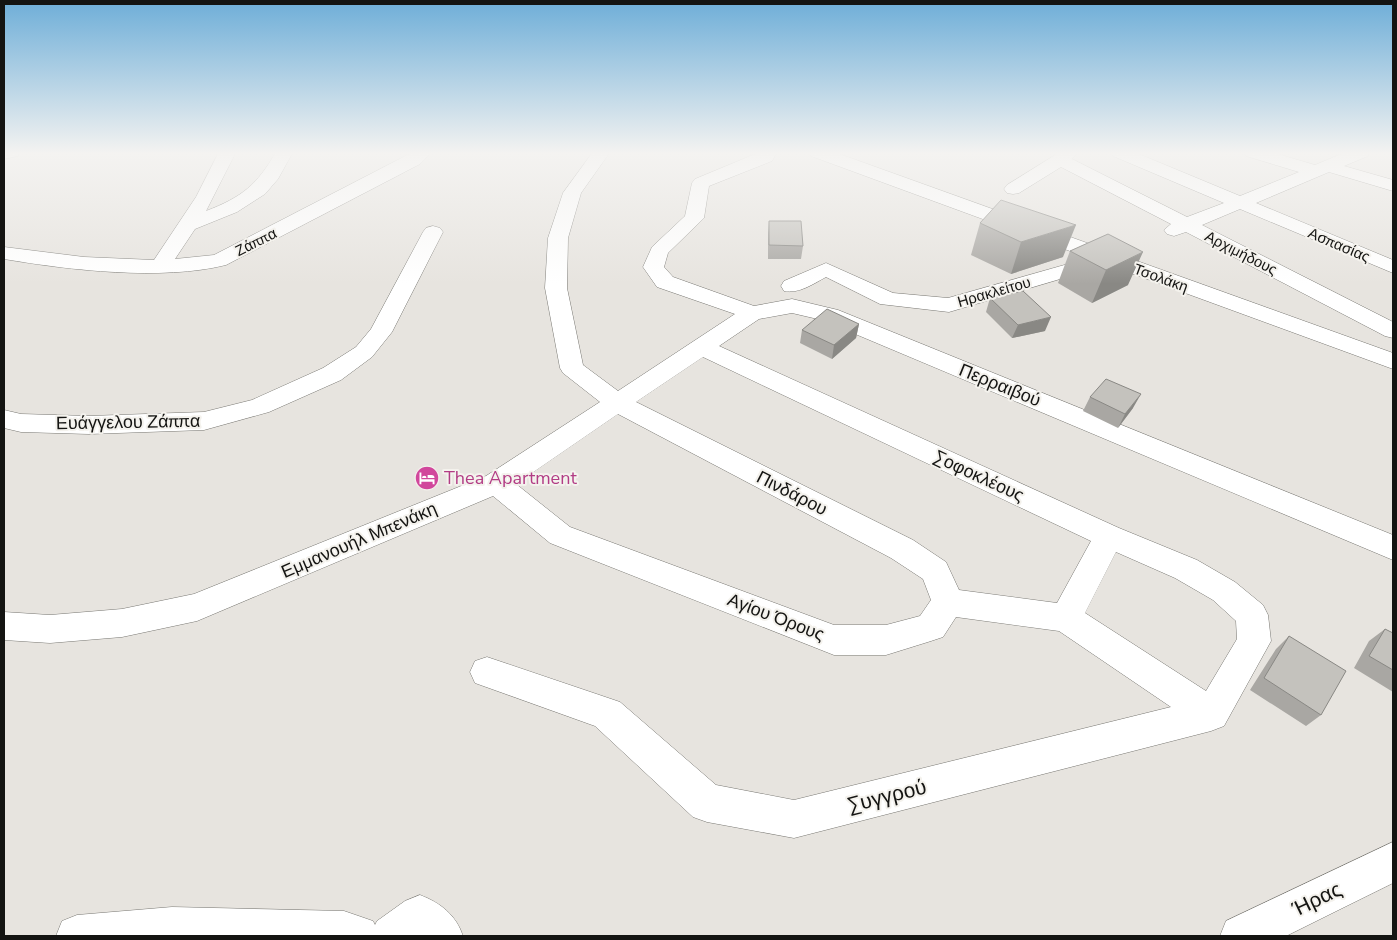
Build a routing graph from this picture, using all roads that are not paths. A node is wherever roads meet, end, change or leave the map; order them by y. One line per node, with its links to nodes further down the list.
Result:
1 (206, 196): 11 (street)
2 (250, 196): 11 (street)
3 (345, 196): 17 (street, Ζάππα)
4 (571, 196): 24 (street)
5 (698, 196): 20 (street)
6 (936, 196): 16 (street, Τσολάκη)
7 (1135, 196): 12 (street, Αρχιμήδους)
8 (1224, 196): 10 (street, Ασπασίας)
9 (1254, 196): 10 (street)
10 (1239, 202): 12 (street); 18 (street, Ασπασίας)
11 (188, 225): 17 (street)
12 (1186, 225): 14 (street); 21 (street, Αρχιμήδους)
13 (433, 232): 25 (street, Ευάγγελου Ζάππα)
14 (1164, 234)
15 (4, 253): 17 (street)
16 (1108, 259): 19 (street, Ηρακλείτου); 23 (street, Τσολάκη)
17 (160, 266)
18 (1393, 267)
19 (792, 286)
20 (752, 313): 22 (street, Περραιβού); 28 (street, Περραιβού)
21 (1393, 331)
22 (700, 346): 24 (street, Περραιβού); 27 (street, Σοφοκλέους)
23 (1393, 361)
24 (617, 403): 26 (street, Εμμανουήλ Μπενάκη); 29 (street, Πινδάρου)
25 (4, 418)
26 (496, 483): 29 (street, Αγίου Όρους); 31 (street, Εμμανουήλ Μπενάκη)
27 (1109, 536): 30 (street); 33 (street, Σοφοκλέους)
28 (1393, 548)
29 (948, 602): 30 (street)
30 (1066, 618): 33 (street)
31 (4, 626)
32 (487, 672): 33 (street, Συγγρού)
33 (1211, 714)
34 (1393, 862): 39 (street, Ήρας)
35 (77, 936): 36 (street)
36 (358, 936)
37 (392, 936): 38 (street)
38 (442, 936)
39 (1241, 936)

